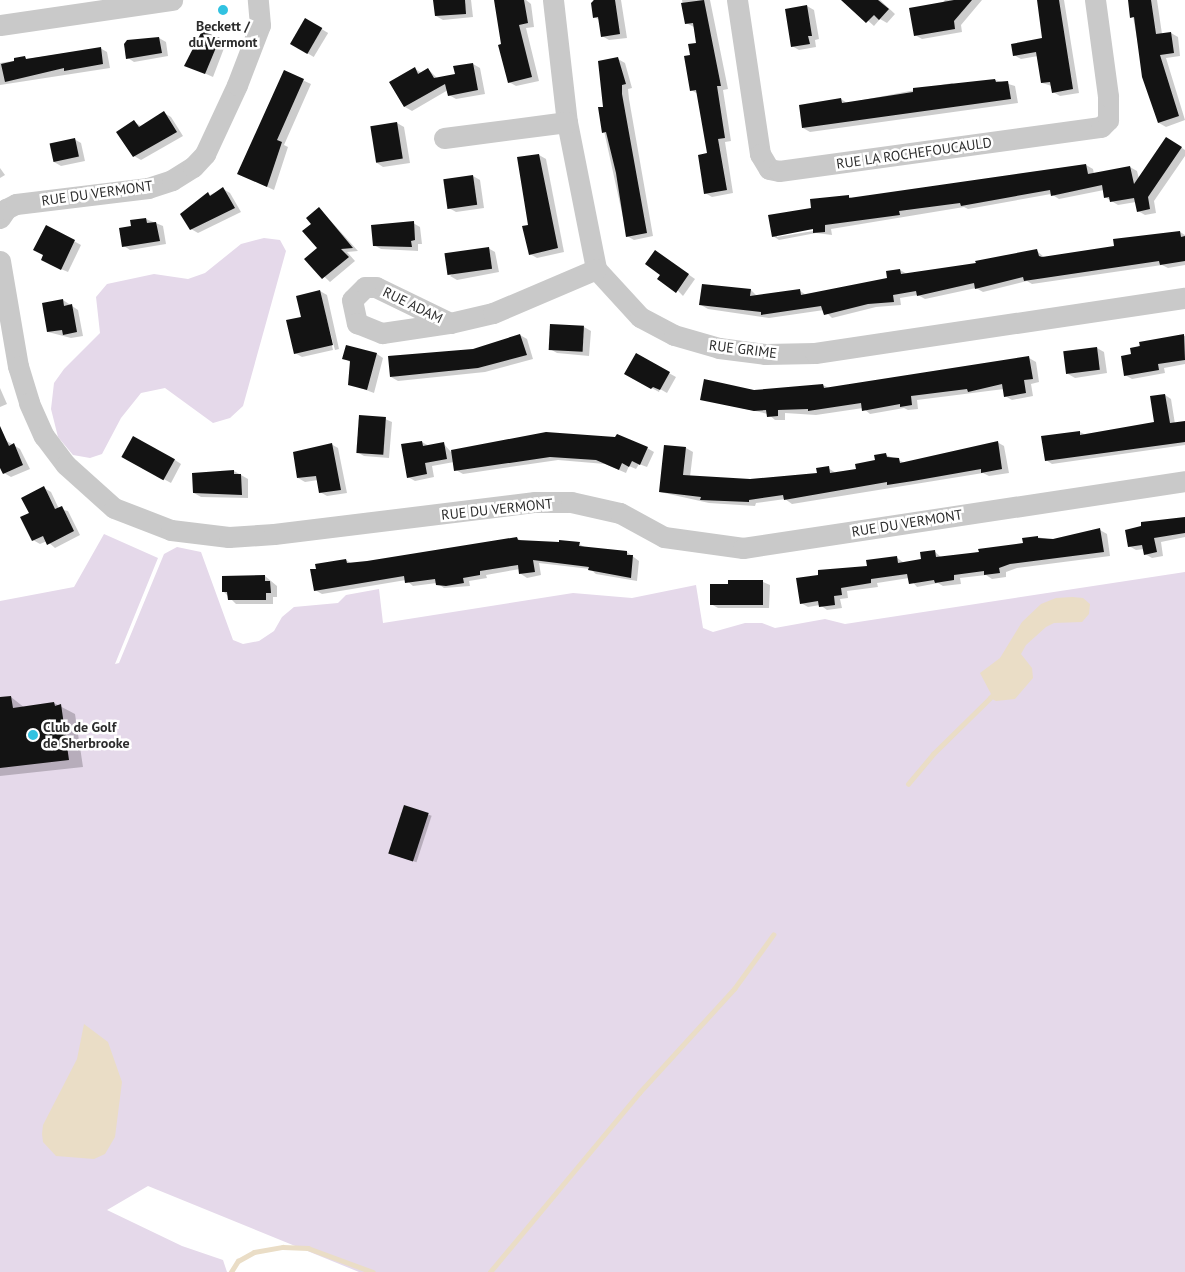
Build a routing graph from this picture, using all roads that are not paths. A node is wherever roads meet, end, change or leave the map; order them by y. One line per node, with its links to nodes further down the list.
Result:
1 (172, 0): 6 (street)
2 (258, 0): 9 (street, RUE DU VERMONT)
3 (553, 0): 7 (street)
4 (737, 0): 5 (street, RUE LA ROCHEFOUCAULD)
5 (1095, 0)
6 (0, 25)
7 (568, 122): 8 (street); 11 (street)
8 (444, 138)
9 (0, 218)
10 (0, 261): 14 (street, RUE DU VERMONT)
11 (596, 269): 12 (street, RUE GRIME); 13 (street, RUE ADAM)
12 (1185, 298)
13 (450, 323)
14 (1185, 481)

